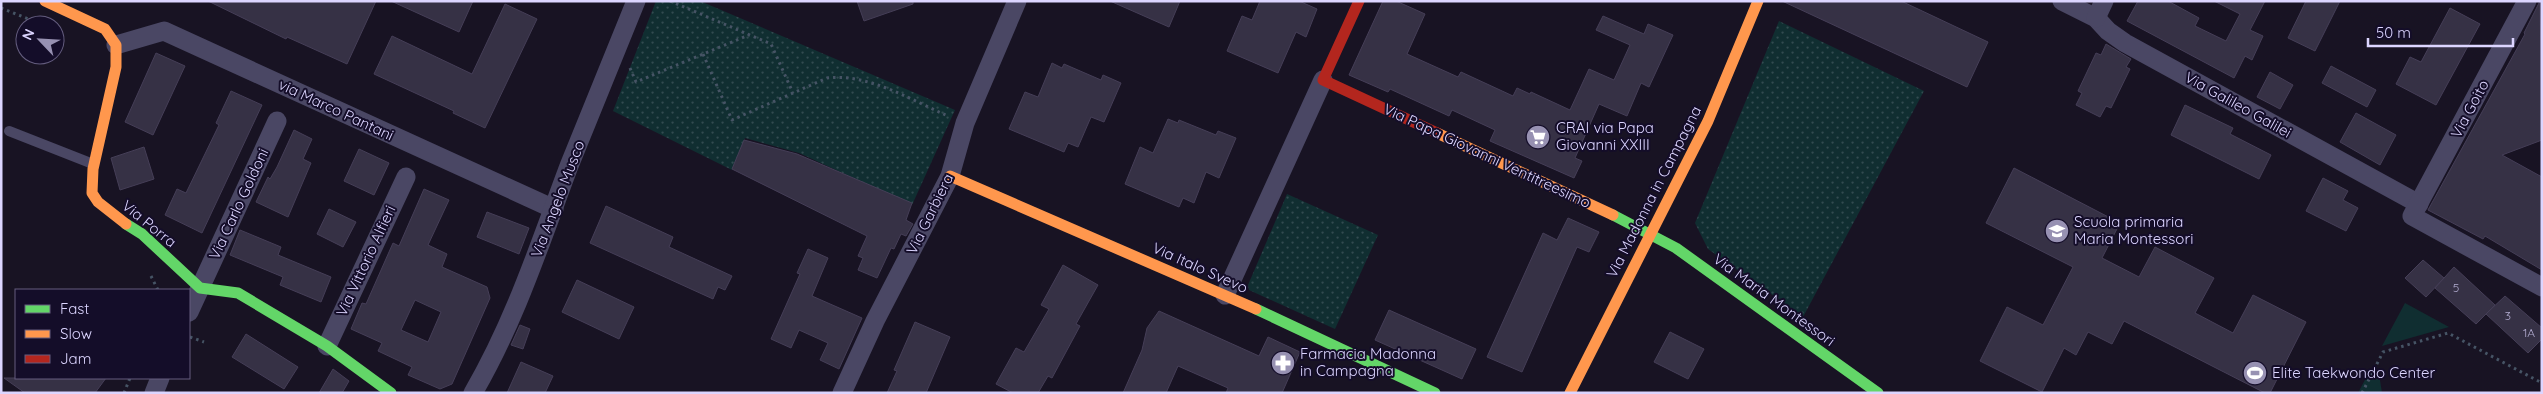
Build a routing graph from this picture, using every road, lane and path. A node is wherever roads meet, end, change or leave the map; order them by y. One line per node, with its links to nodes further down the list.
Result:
1 (45, 1): 14 (street)
2 (636, 1): 15 (street, Via Angelo Musco)
3 (670, 1): 13 (path)
4 (1017, 1): 20 (street, Via Garbiera)
5 (1359, 1): 17 (street)
6 (1758, 1): 27 (street, Via Madonna in Campagna)
7 (2062, 1): 12 (street, Via Galileo Galilei)
8 (2104, 1): 12 (street)
9 (2527, 1): 26 (street, Via Goito)
10 (1, 8): 11 (path)
11 (18, 15)
12 (2096, 18): 26 (street, Via Galileo Galilei)
13 (750, 35): 16 (path); 18 (path)
14 (116, 45): 22 (street, Via Porra); 25 (street, via Marco Pantani)
15 (616, 53): 16 (path); 25 (street, Via Angelo Musco)
16 (703, 54): 18 (path)
17 (1323, 80): 27 (street, Via Papa Giovanni Ventitreesimo); 30 (street)
18 (793, 93): 20 (path)
19 (277, 121): 29 (street, Via Carlo Goldoni)
20 (965, 123): 23 (street, Via Garbiera)
21 (9, 131): 22 (lane)
22 (94, 164): 29 (street, Via Porra)
23 (950, 176): 30 (street, Via Italo Svevo); 42 (street, Via Garbiera)
24 (406, 177): 34 (street, Via Vittorio Alfieri)
25 (554, 209): 41 (street, Via Angelo Musco)
26 (2415, 210): 28 (street, Via Galileo Galilei)
27 (1651, 233): 44 (street, Via Madonna in Campagna); 45 (street, Via Maria Montessori)
28 (2542, 287)
29 (200, 288): 31 (street, Via Carlo Goldoni); 34 (street)
30 (1225, 295): 43 (street, Via Italo Svevo)
31 (190, 310)
32 (190, 337): 33 (path)
33 (204, 342)
34 (326, 346): 40 (street)
35 (130, 379): 38 (path)
36 (160, 379): 39 (street)
37 (2542, 383): 46 (path)
38 (124, 393)
39 (154, 393)
40 (391, 393)
41 (474, 393)
42 (842, 393)
43 (1436, 393)
44 (1570, 393)
45 (1878, 393)
46 (2362, 393)

